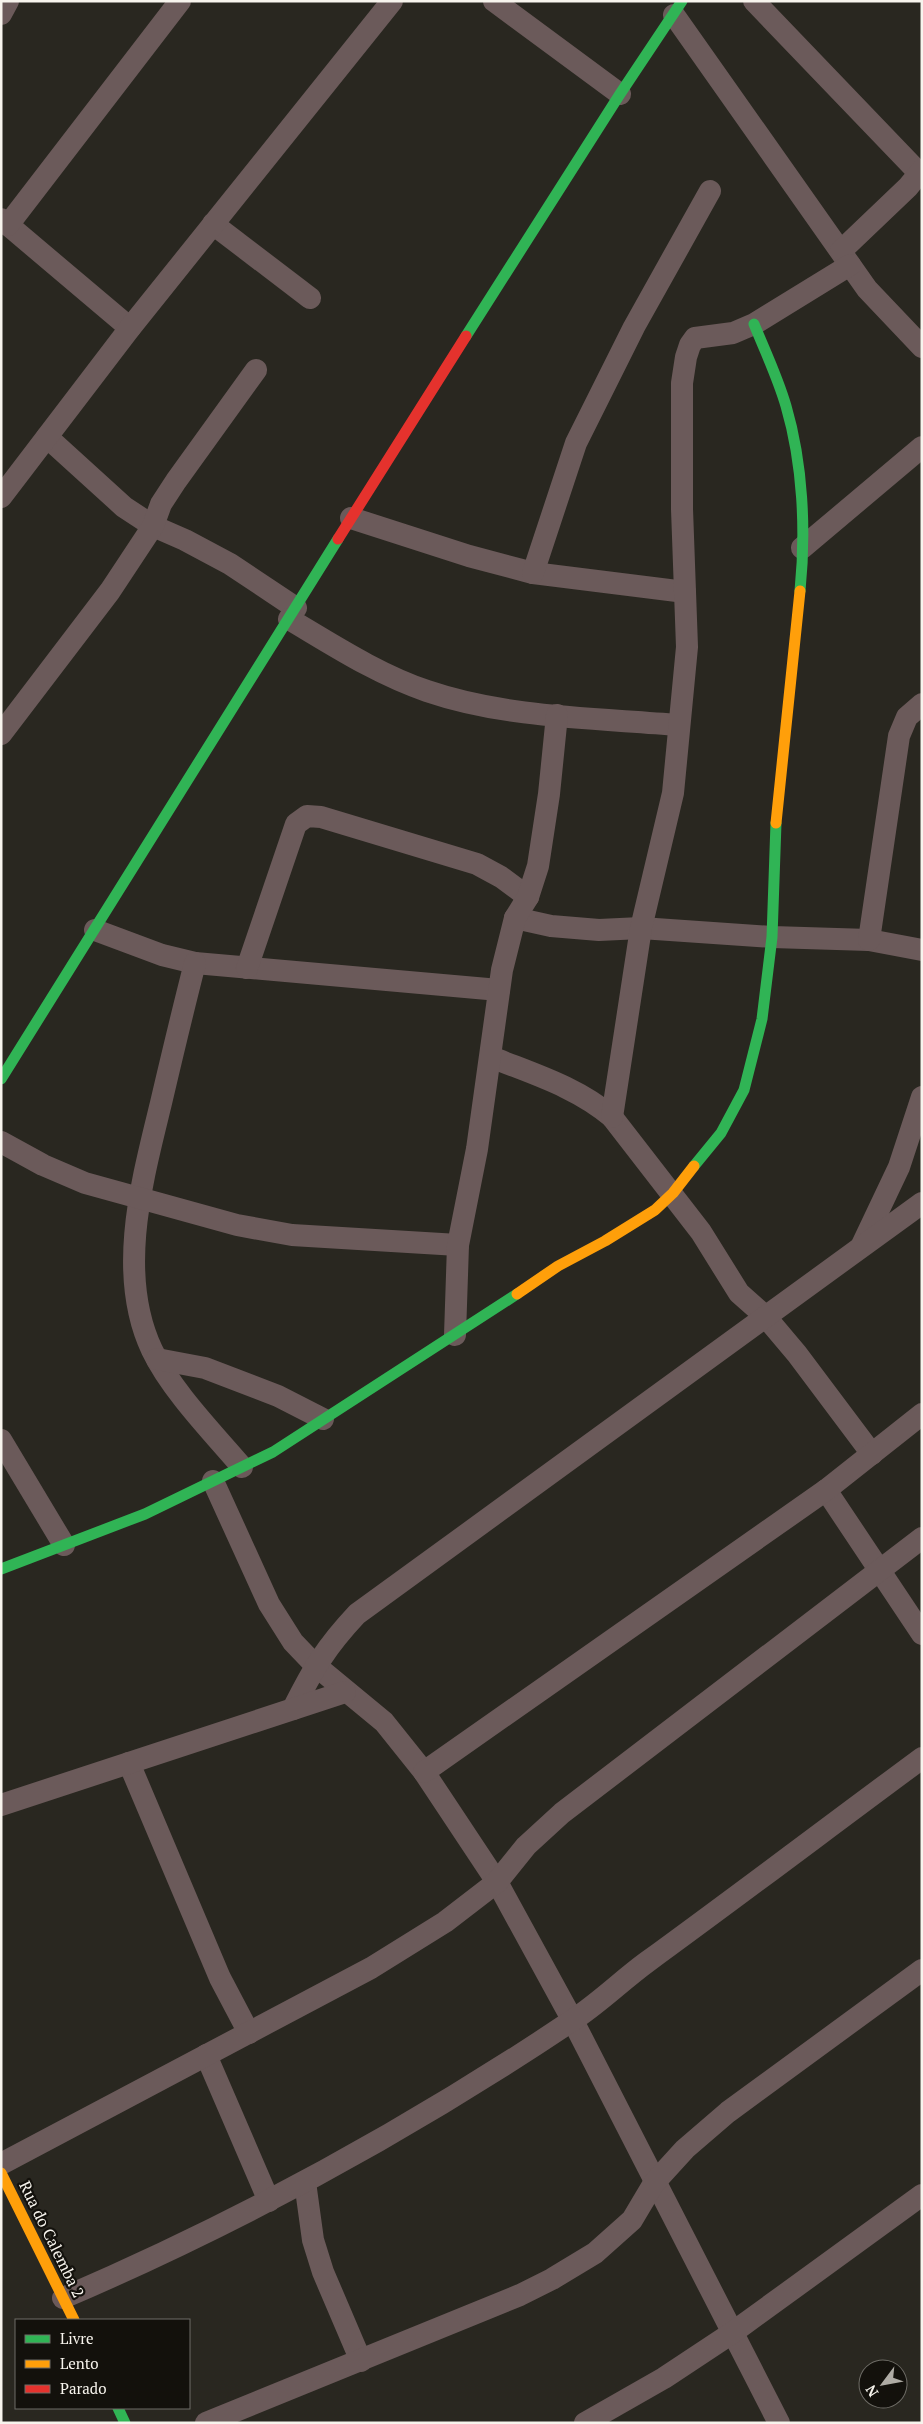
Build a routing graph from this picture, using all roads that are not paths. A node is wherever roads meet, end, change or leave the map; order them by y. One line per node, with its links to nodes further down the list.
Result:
1 (8, 1): 7 (street)
2 (180, 1): 11 (street)
3 (392, 1): 12 (street)
4 (494, 1): 8 (street)
5 (754, 1): 9 (street)
6 (678, 8): 8 (street); 13 (street)
7 (1, 14)
8 (620, 94): 22 (street)
9 (921, 172): 13 (street)
10 (710, 191): 25 (street)
11 (5, 222): 16 (street)
12 (213, 224): 14 (street); 16 (street)
13 (846, 258): 15 (street); 17 (street)
14 (310, 298)
15 (754, 324): 24 (street); 26 (street)
16 (130, 328): 19 (street)
17 (922, 347)
18 (256, 370): 23 (street)
19 (47, 437): 21 (street); 23 (street)
20 (922, 447): 24 (street)
21 (1, 497)
22 (351, 518): 25 (street); 27 (street)
23 (153, 526): 27 (street); 31 (street)
24 (802, 548): 36 (street)
25 (533, 573): 26 (street)
26 (684, 592): 30 (street)
27 (292, 613): 29 (street); 35 (street)
28 (922, 704): 37 (street)
29 (557, 715): 30 (street); 32 (street)
30 (678, 725): 34 (street)
31 (1, 734)
32 (528, 897): 33 (street); 40 (street)
33 (515, 918): 34 (street); 41 (street)
34 (641, 928): 36 (street); 45 (street)
35 (95, 930): 39 (street); 43 (street)
36 (772, 937): 37 (street); 47 (street)
37 (869, 940): 38 (street)
38 (922, 950)
39 (194, 963): 40 (street); 48 (street)
40 (247, 968): 41 (street)
41 (500, 990): 42 (street)
42 (491, 1057): 45 (street); 50 (street)
43 (1, 1079)
44 (922, 1097): 51 (street)
45 (612, 1117): 47 (street)
46 (1, 1142): 48 (street)
47 (673, 1193): 52 (street); 53 (street)
48 (138, 1200): 50 (street); 54 (street)
49 (922, 1203): 51 (street)
50 (458, 1245): 53 (street)
51 (862, 1246): 52 (street)
52 (764, 1316): 58 (street); 67 (street)
53 (455, 1335): 56 (street)
54 (157, 1359): 56 (street); 59 (street)
55 (922, 1414): 58 (street)
56 (322, 1420): 59 (street)
57 (1, 1440): 63 (street)
58 (872, 1454): 61 (street)
59 (242, 1467): 60 (street)
60 (213, 1481): 63 (street); 67 (street)
61 (826, 1490): 65 (street); 72 (street)
62 (922, 1538): 65 (street)
63 (64, 1545): 64 (street)
64 (1, 1570)
65 (880, 1570): 66 (street); 74 (street)
66 (922, 1634)
67 (315, 1665): 68 (street); 69 (street)
68 (345, 1692): 69 (street); 72 (street)
69 (293, 1709): 71 (street)
70 (922, 1758): 76 (street)
71 (129, 1763): 73 (street); 77 (street)
72 (424, 1772): 74 (street)
73 (1, 1806)
74 (497, 1882): 76 (street); 77 (street)
75 (922, 1970): 82 (street)
76 (573, 2021): 81 (street); 82 (street)
77 (249, 2033): 78 (street)
78 (206, 2055): 79 (street); 84 (street)
79 (1, 2164)
80 (1, 2173): 85 (street, Rua do Calemba 2)
81 (305, 2182): 84 (street); 88 (street)
82 (654, 2183): 87 (street); 88 (street)
83 (922, 2195): 87 (street)
84 (269, 2201): 85 (street)
85 (63, 2298): 86 (street, Rua do Calemba 2)
86 (74, 2319)
87 (732, 2333): 92 (street); 93 (street)
88 (361, 2361): 91 (street)
89 (118, 2409): 90 (street)
90 (125, 2423)
91 (206, 2423)
92 (585, 2423)
93 (779, 2423)

